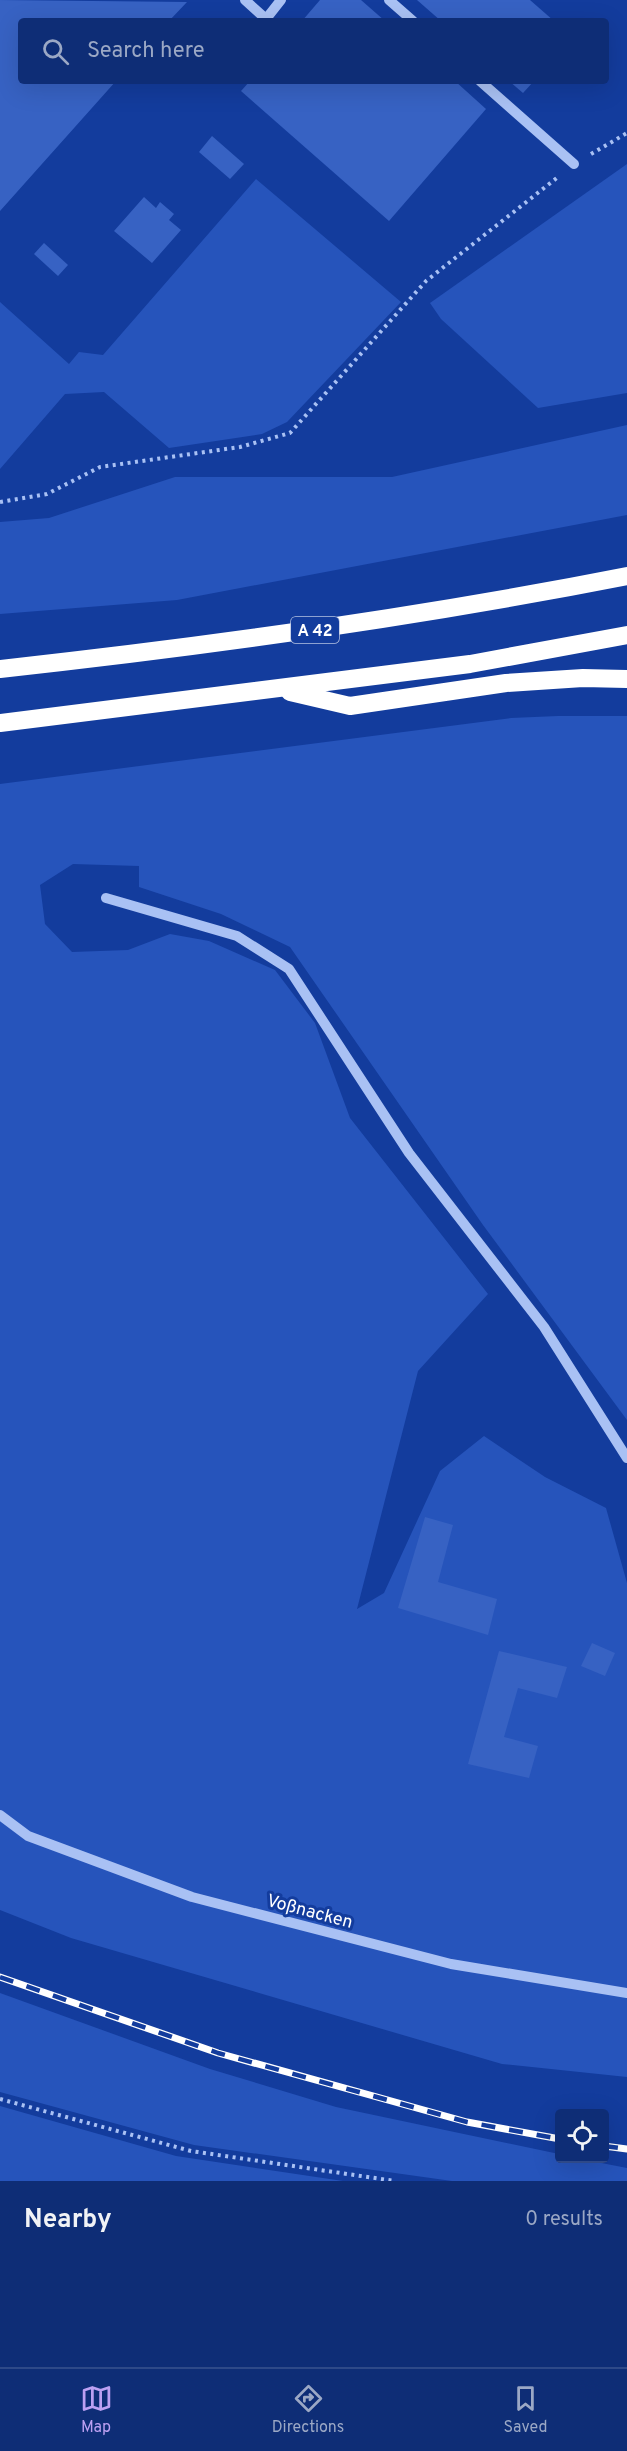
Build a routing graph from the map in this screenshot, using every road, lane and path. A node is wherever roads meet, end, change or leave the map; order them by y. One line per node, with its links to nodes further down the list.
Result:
1 (245, 0): 4 (lane)
2 (281, 0): 5 (lane)
3 (389, 0): 6 (lane)
4 (265, 18)
5 (267, 18)
6 (410, 18)
7 (483, 84): 9 (lane)
8 (627, 133): 9 (path)
9 (574, 164): 10 (path)
10 (0, 502)
11 (627, 576): 13 (highway, A 42)
12 (627, 635): 15 (highway)
13 (0, 669)
14 (627, 679): 15 (highway)
15 (277, 689): 16 (highway)
16 (0, 723)
17 (106, 898): 18 (lane)
18 (627, 1458)
19 (0, 1815): 20 (lane, Voßnacken)
20 (627, 1993)
21 (0, 2099): 22 (path)
22 (395, 2181)

